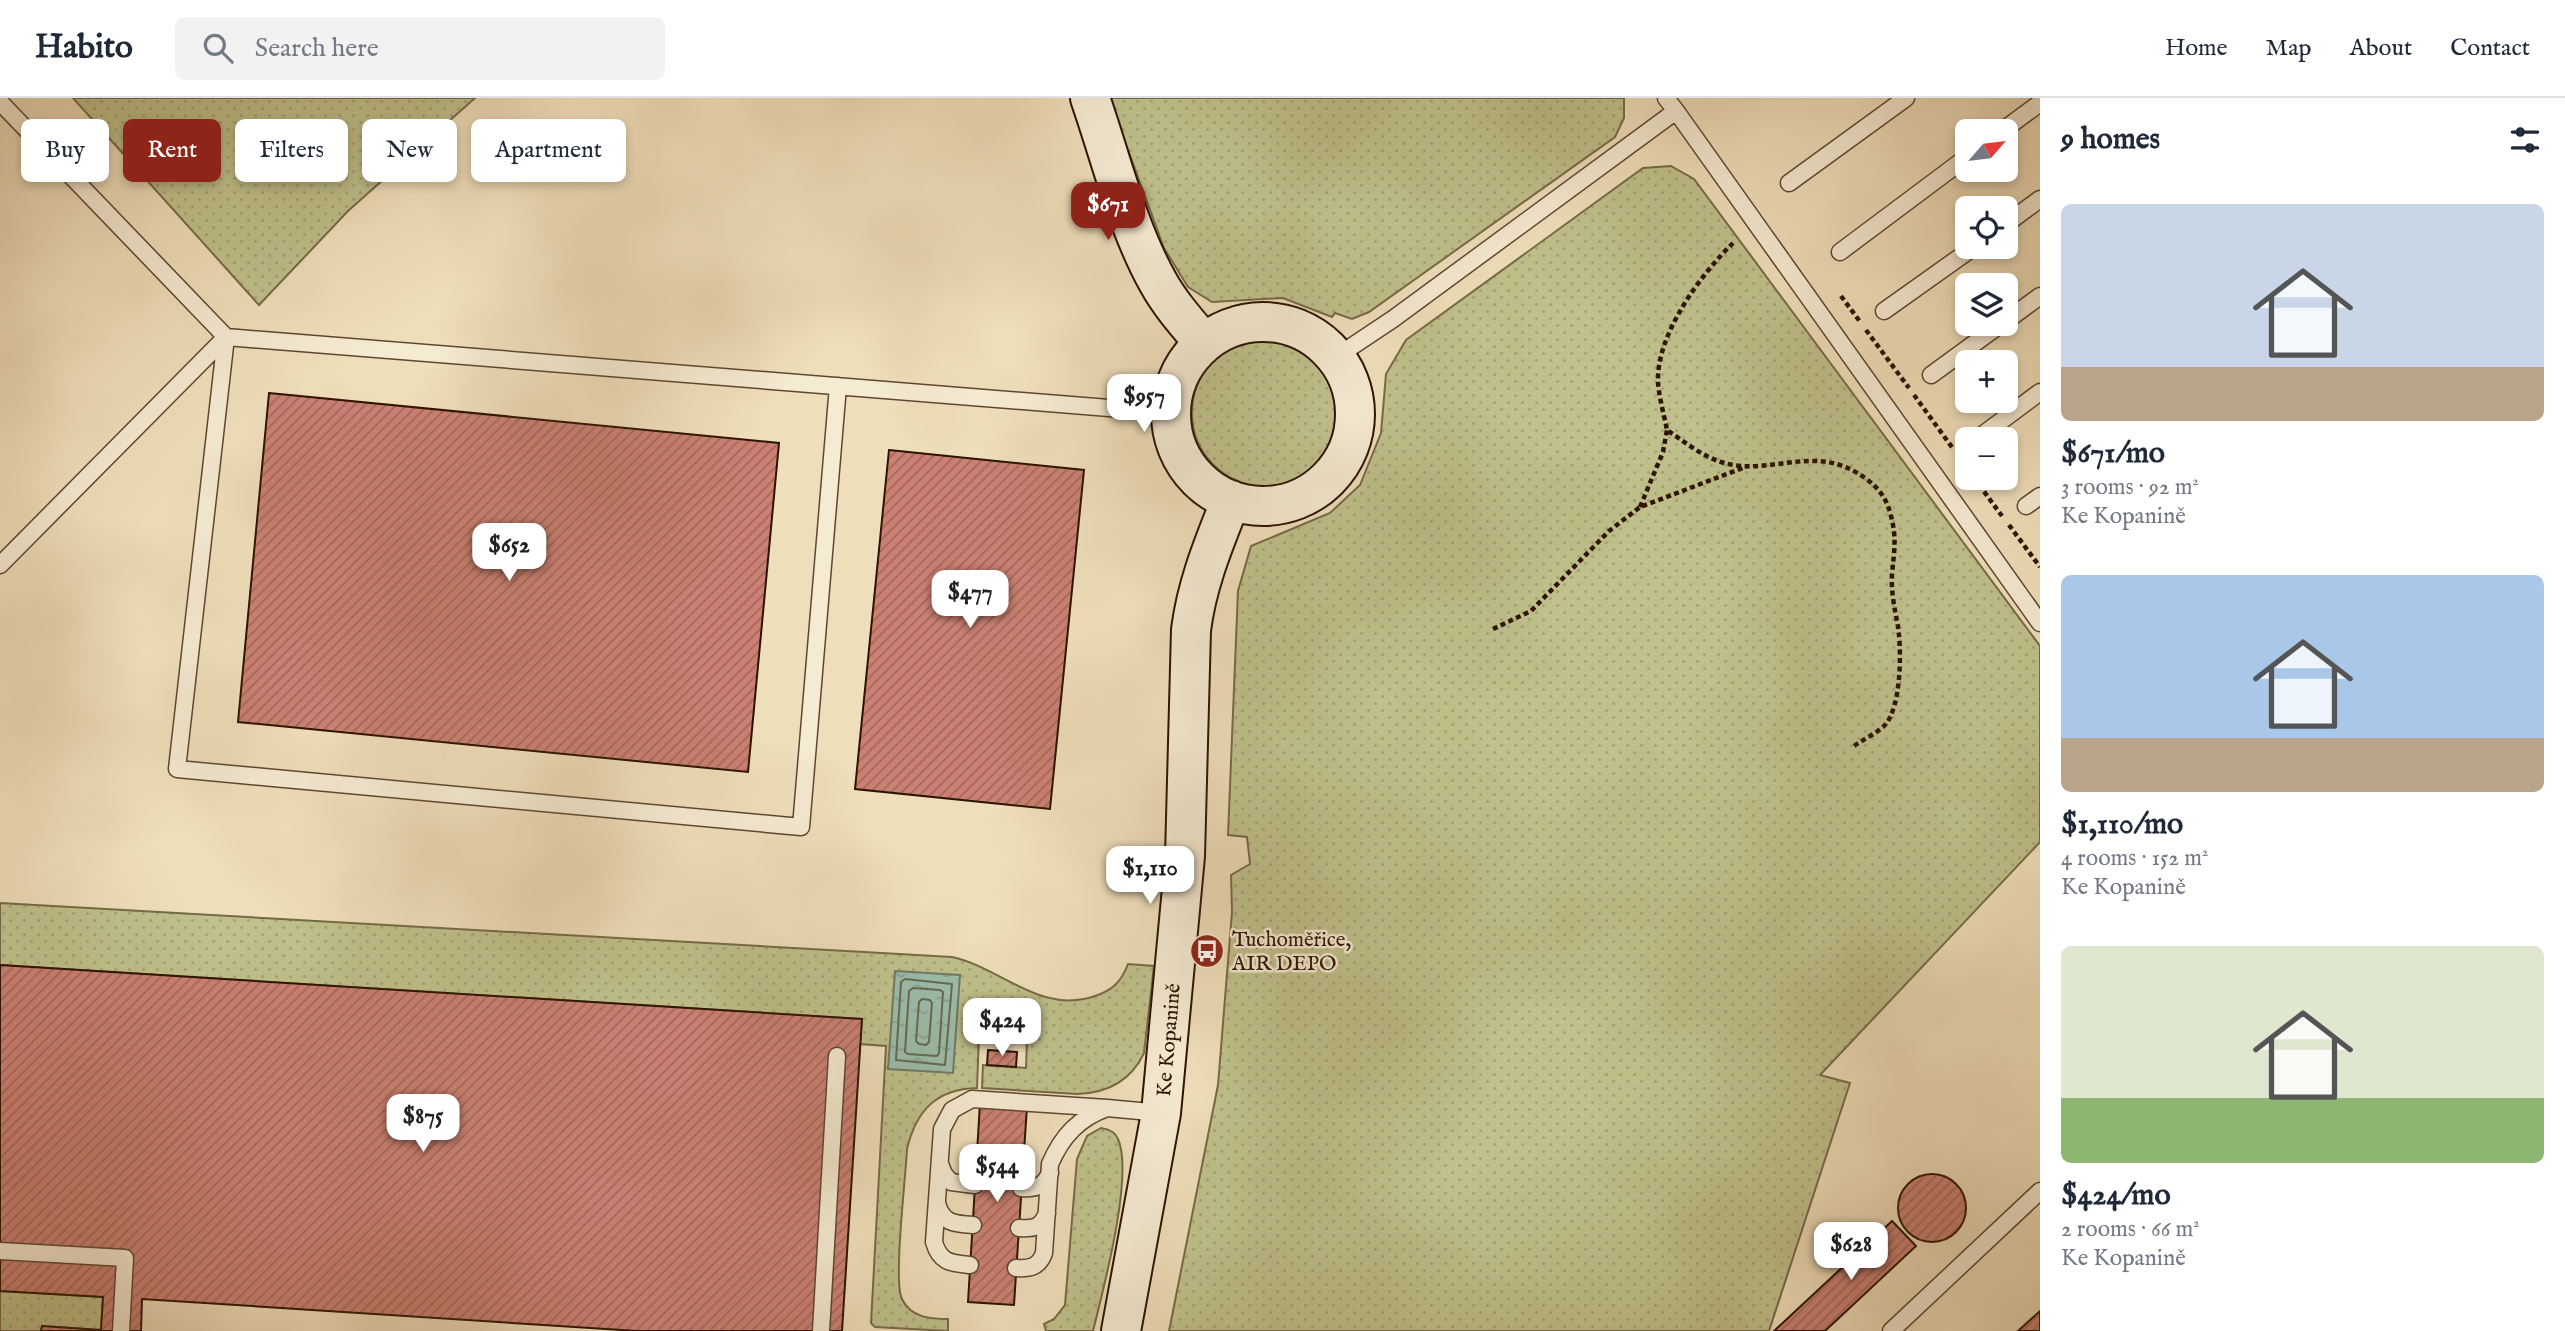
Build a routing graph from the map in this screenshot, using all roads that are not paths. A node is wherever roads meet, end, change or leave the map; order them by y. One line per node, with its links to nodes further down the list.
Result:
1 (1090, 98): 18 (street)
2 (1906, 98): 8 (lane)
3 (0, 102): 17 (lane)
4 (2040, 103): 6 (lane)
5 (1671, 105): 19 (lane); 29 (lane)
6 (2018, 119)
7 (1955, 166): 11 (lane)
8 (1789, 183)
9 (2040, 199): 10 (lane)
10 (2018, 215)
11 (1840, 251)
12 (1956, 259): 14 (lane)
13 (2040, 296): 15 (lane)
14 (1884, 311)
15 (2018, 312)
16 (1985, 336): 20 (lane)
17 (226, 337): 21 (lane); 21 (lane); 28 (lane)
18 (1204, 342): 19 (street); 23 (street)
19 (1336, 357): 26 (street)
20 (1931, 375)
21 (838, 386): 23 (lane)
22 (2040, 393): 24 (lane)
23 (1171, 413): 26 (street)
24 (1993, 427)
25 (2040, 496): 27 (lane)
26 (1231, 500): 32 (street, Ke Kopanině)
27 (2026, 506)
28 (0, 565)
29 (2040, 623)
30 (837, 1056): 46 (lane)
31 (1107, 1108): 32 (lane); 33 (lane); 34 (lane)
32 (1161, 1113): 47 (street, Ke Kopanině)
33 (940, 1162): 35 (lane); 38 (lane)
34 (1049, 1173): 36 (lane); 39 (lane)
35 (975, 1185)
36 (1021, 1188)
37 (2040, 1191): 48 (lane)
38 (936, 1203): 40 (lane); 43 (lane)
39 (1047, 1213): 41 (lane); 44 (lane)
40 (972, 1225)
41 (1018, 1228)
42 (0, 1251): 45 (lane)
43 (970, 1265)
44 (1016, 1268)
45 (121, 1331)
46 (821, 1331)
47 (1122, 1331)
48 (1891, 1331)

